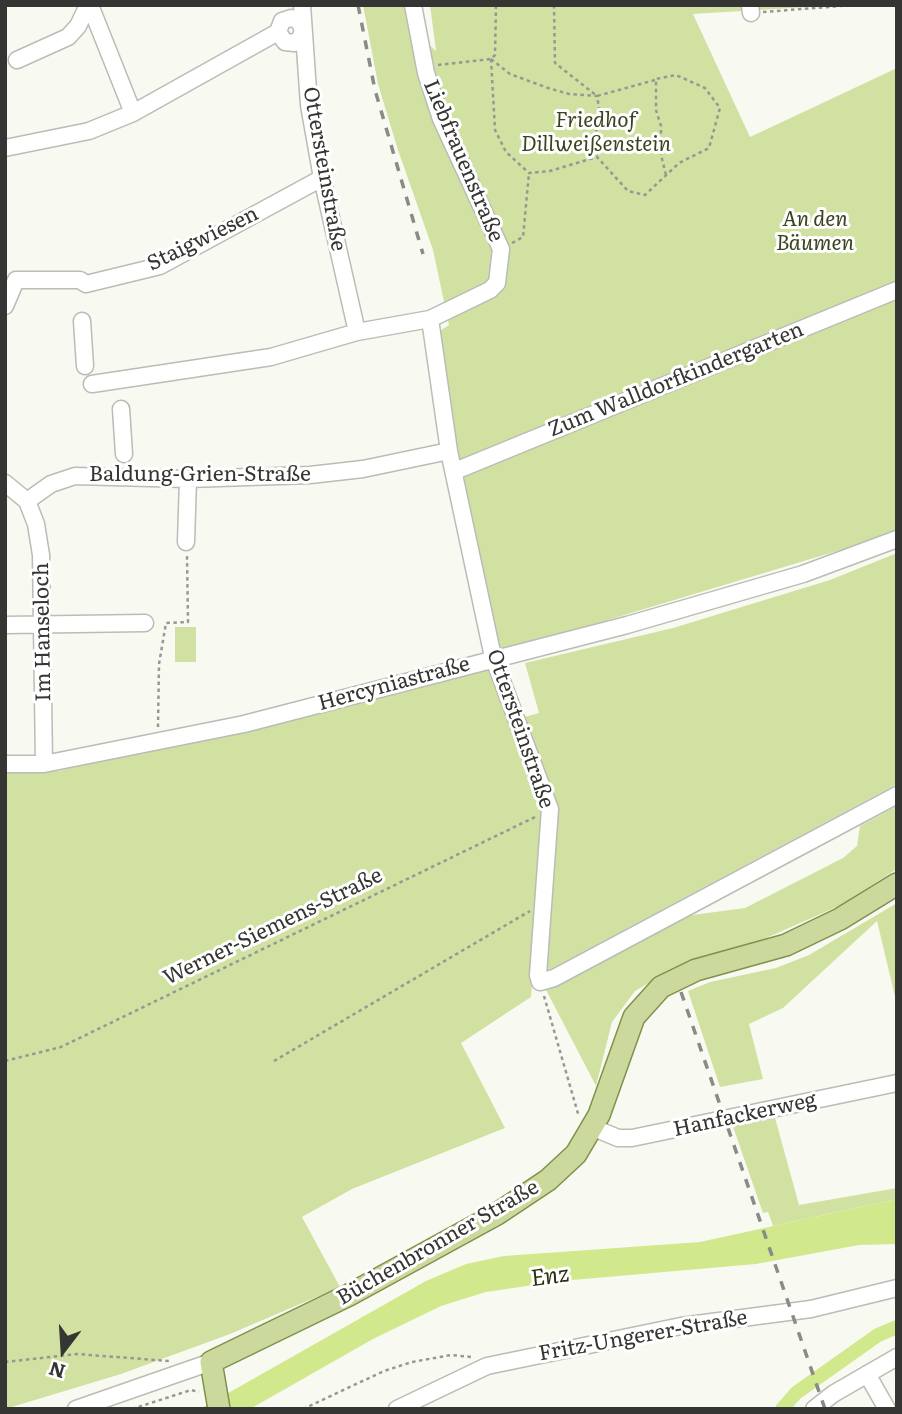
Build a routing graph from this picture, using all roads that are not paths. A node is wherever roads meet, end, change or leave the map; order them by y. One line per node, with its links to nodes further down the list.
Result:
1 (89, 5): 5 (street); 6 (street)
2 (302, 5): 4 (street, Ottersteinstraße)
3 (413, 5): 12 (street, Liebfrauenstraße)
4 (303, 30): 6 (street); 8 (street, Ottersteinstraße)
5 (17, 60)
6 (133, 113): 7 (street)
7 (5, 148)
8 (322, 178): 9 (street, Staigwiesen); 14 (street, Ottersteinstraße)
9 (10, 280): 11 (street)
10 (897, 290): 20 (street, Zum Walldorfkindergarten)
11 (5, 306)
12 (430, 319): 14 (street); 18 (street, Ottersteinstraße)
13 (82, 321): 15 (street)
14 (357, 332): 16 (street)
15 (85, 366)
16 (92, 384)
17 (121, 409): 19 (street)
18 (449, 451): 20 (street, Ottersteinstraße); 21 (street, Baldung-Grien-Straße)
19 (124, 454)
20 (455, 471): 29 (street, Ottersteinstraße)
21 (188, 479): 23 (street, Baldung-Grien-Straße); 25 (street)
22 (5, 482): 23 (street)
23 (27, 501): 28 (street, Im Hanseloch)
24 (897, 539): 29 (street, Hercyniastraße)
25 (186, 542)
26 (145, 623): 28 (street)
27 (5, 625): 28 (street)
28 (45, 626): 31 (street, Im Hanseloch)
29 (493, 657): 31 (street, Hercyniastraße); 32 (street, Ottersteinstraße)
30 (5, 764): 31 (street, Hercyniastraße)
31 (44, 764)
32 (897, 795)
33 (897, 884): 35 (main road, Büchenbronner Straße)
34 (897, 1083): 35 (street, Hanfackerweg)
35 (586, 1126): 38 (main road, Büchenbronner Straße)
36 (897, 1288): 42 (street, Fritz-Ungerer-Straße)
37 (897, 1357): 39 (street)
38 (211, 1362): 40 (main road); 41 (street)
39 (867, 1374): 43 (street); 44 (street)
40 (214, 1394)
41 (76, 1409)
42 (397, 1409)
43 (814, 1409)
44 (887, 1409)

